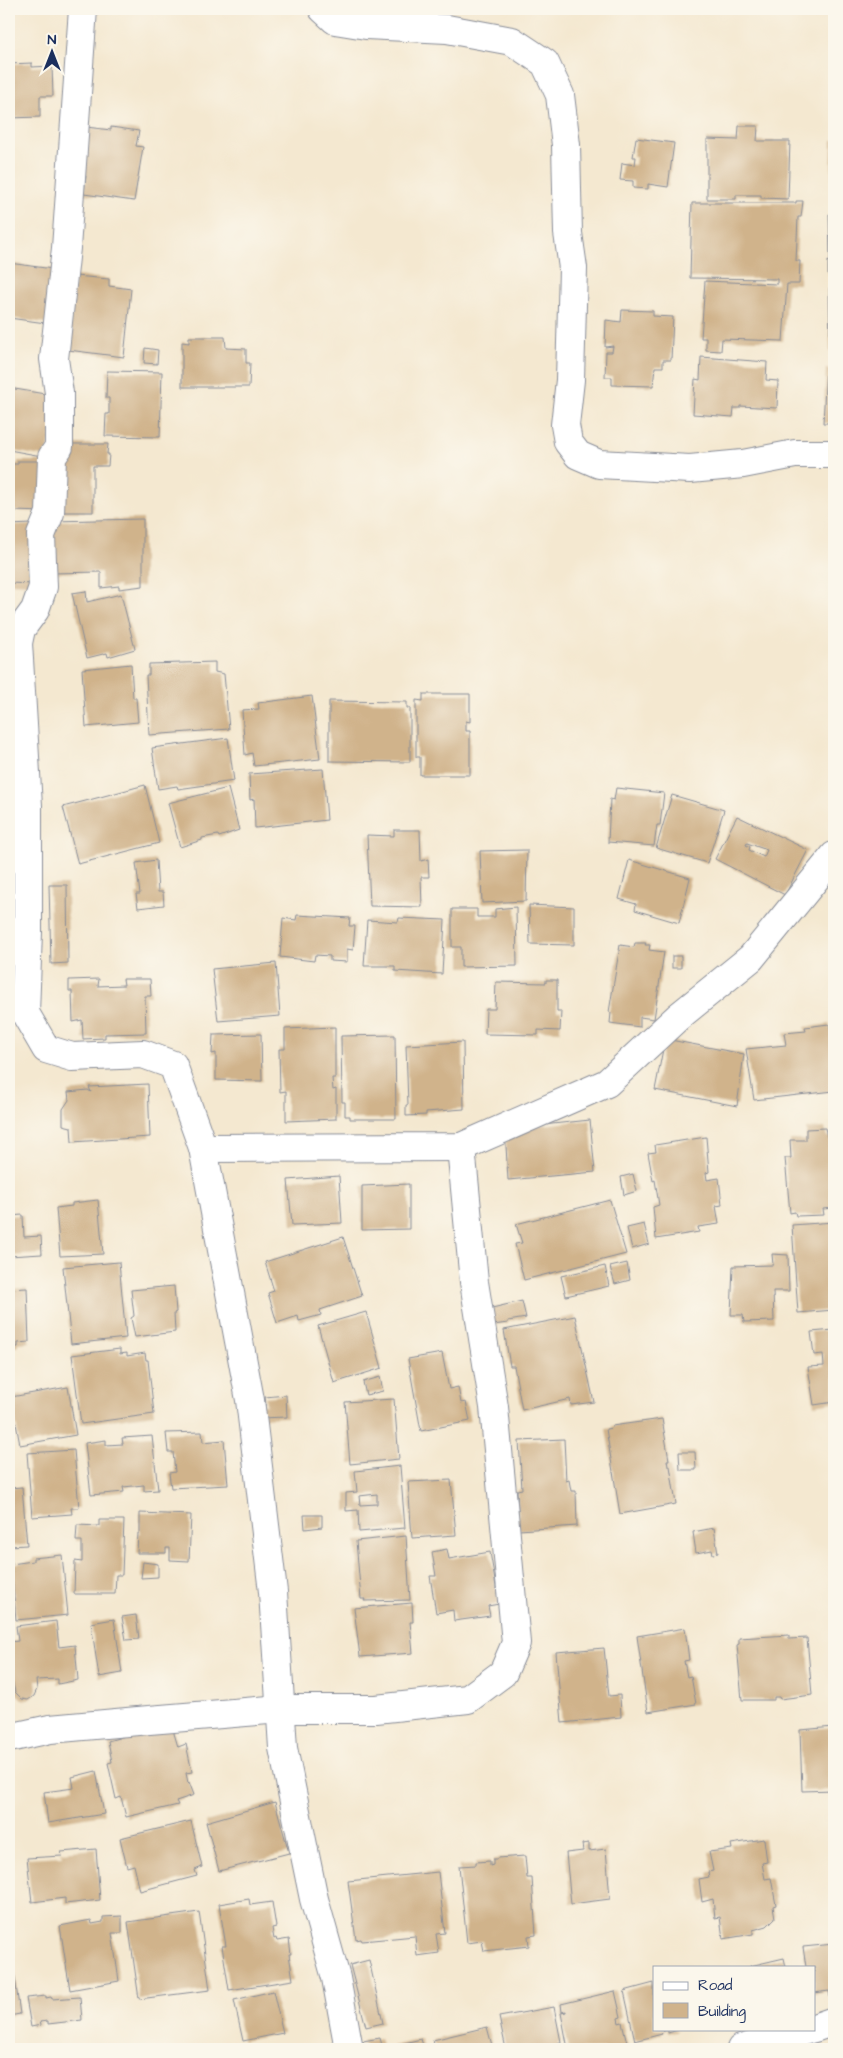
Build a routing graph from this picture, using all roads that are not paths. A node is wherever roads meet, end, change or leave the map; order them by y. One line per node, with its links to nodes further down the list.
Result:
1 (83, 9): 4 (street)
2 (323, 9): 3 (street)
3 (834, 454)
4 (13, 641): 7 (street)
5 (834, 856): 6 (street)
6 (461, 1147): 7 (street); 8 (street)
7 (204, 1148): 8 (street)
8 (281, 1709): 9 (street); 13 (street)
9 (9, 1738)
10 (834, 2021): 11 (street)
11 (816, 2027)
12 (807, 2030): 14 (street)
13 (349, 2049)
14 (741, 2049)

